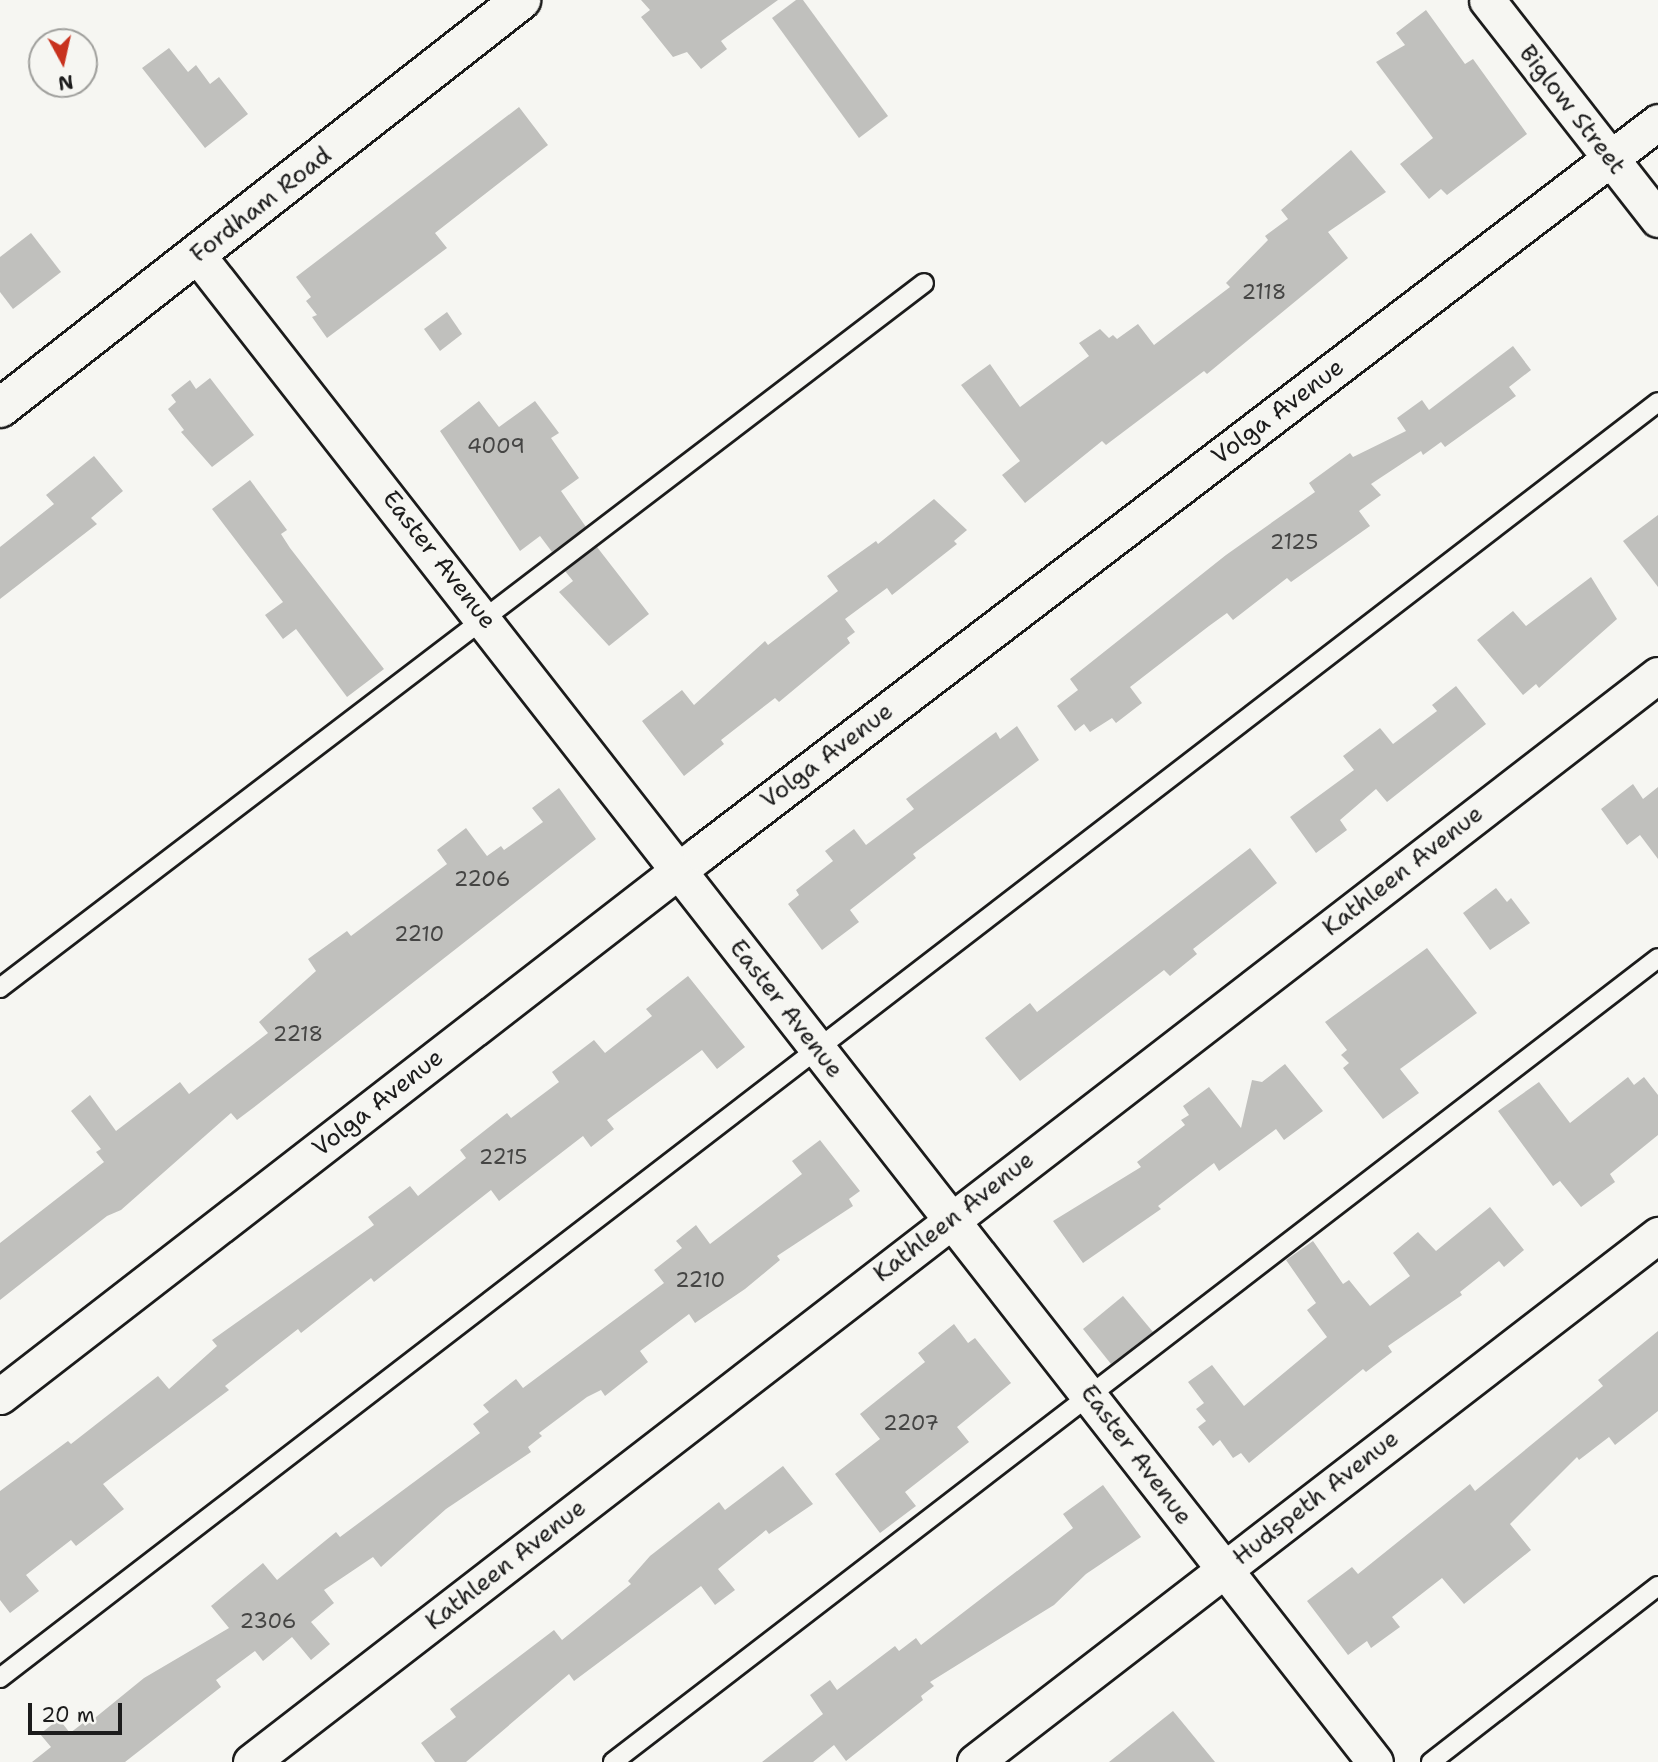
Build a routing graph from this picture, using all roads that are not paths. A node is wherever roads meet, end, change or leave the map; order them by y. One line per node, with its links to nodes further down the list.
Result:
1 (1487, 0): 4 (street, Biglow Street)
2 (504, 5): 6 (street, Fordham Road)
3 (1658, 122): 4 (street, Volga Avenue)
4 (1610, 158): 5 (street, Biglow Street); 12 (street, Volga Avenue)
5 (1658, 219)
6 (198, 256): 9 (street, Fordham Road); 10 (street, Easter Avenue)
7 (924, 283): 10 (lane)
8 (1658, 402): 15 (lane)
9 (0, 408)
10 (484, 617): 12 (street, Easter Avenue); 14 (lane)
11 (1658, 675): 16 (street, Kathleen Avenue)
12 (680, 869): 15 (street, Easter Avenue); 19 (street, Volga Avenue)
13 (1658, 958): 18 (lane)
14 (0, 988)
15 (816, 1049): 16 (street, Easter Avenue); 22 (lane)
16 (951, 1221): 18 (street, Easter Avenue); 23 (street, Kathleen Avenue)
17 (1658, 1235): 20 (street, Hudspeth Avenue)
18 (1089, 1394): 20 (street, Easter Avenue); 24 (lane)
19 (0, 1396)
20 (1224, 1570): 25 (street, Hudspeth Avenue); 26 (street, Easter Avenue)
21 (1658, 1586): 27 (lane)
22 (0, 1678)
23 (251, 1762)
24 (613, 1762)
25 (975, 1762)
26 (1375, 1762)
27 (1431, 1762)

